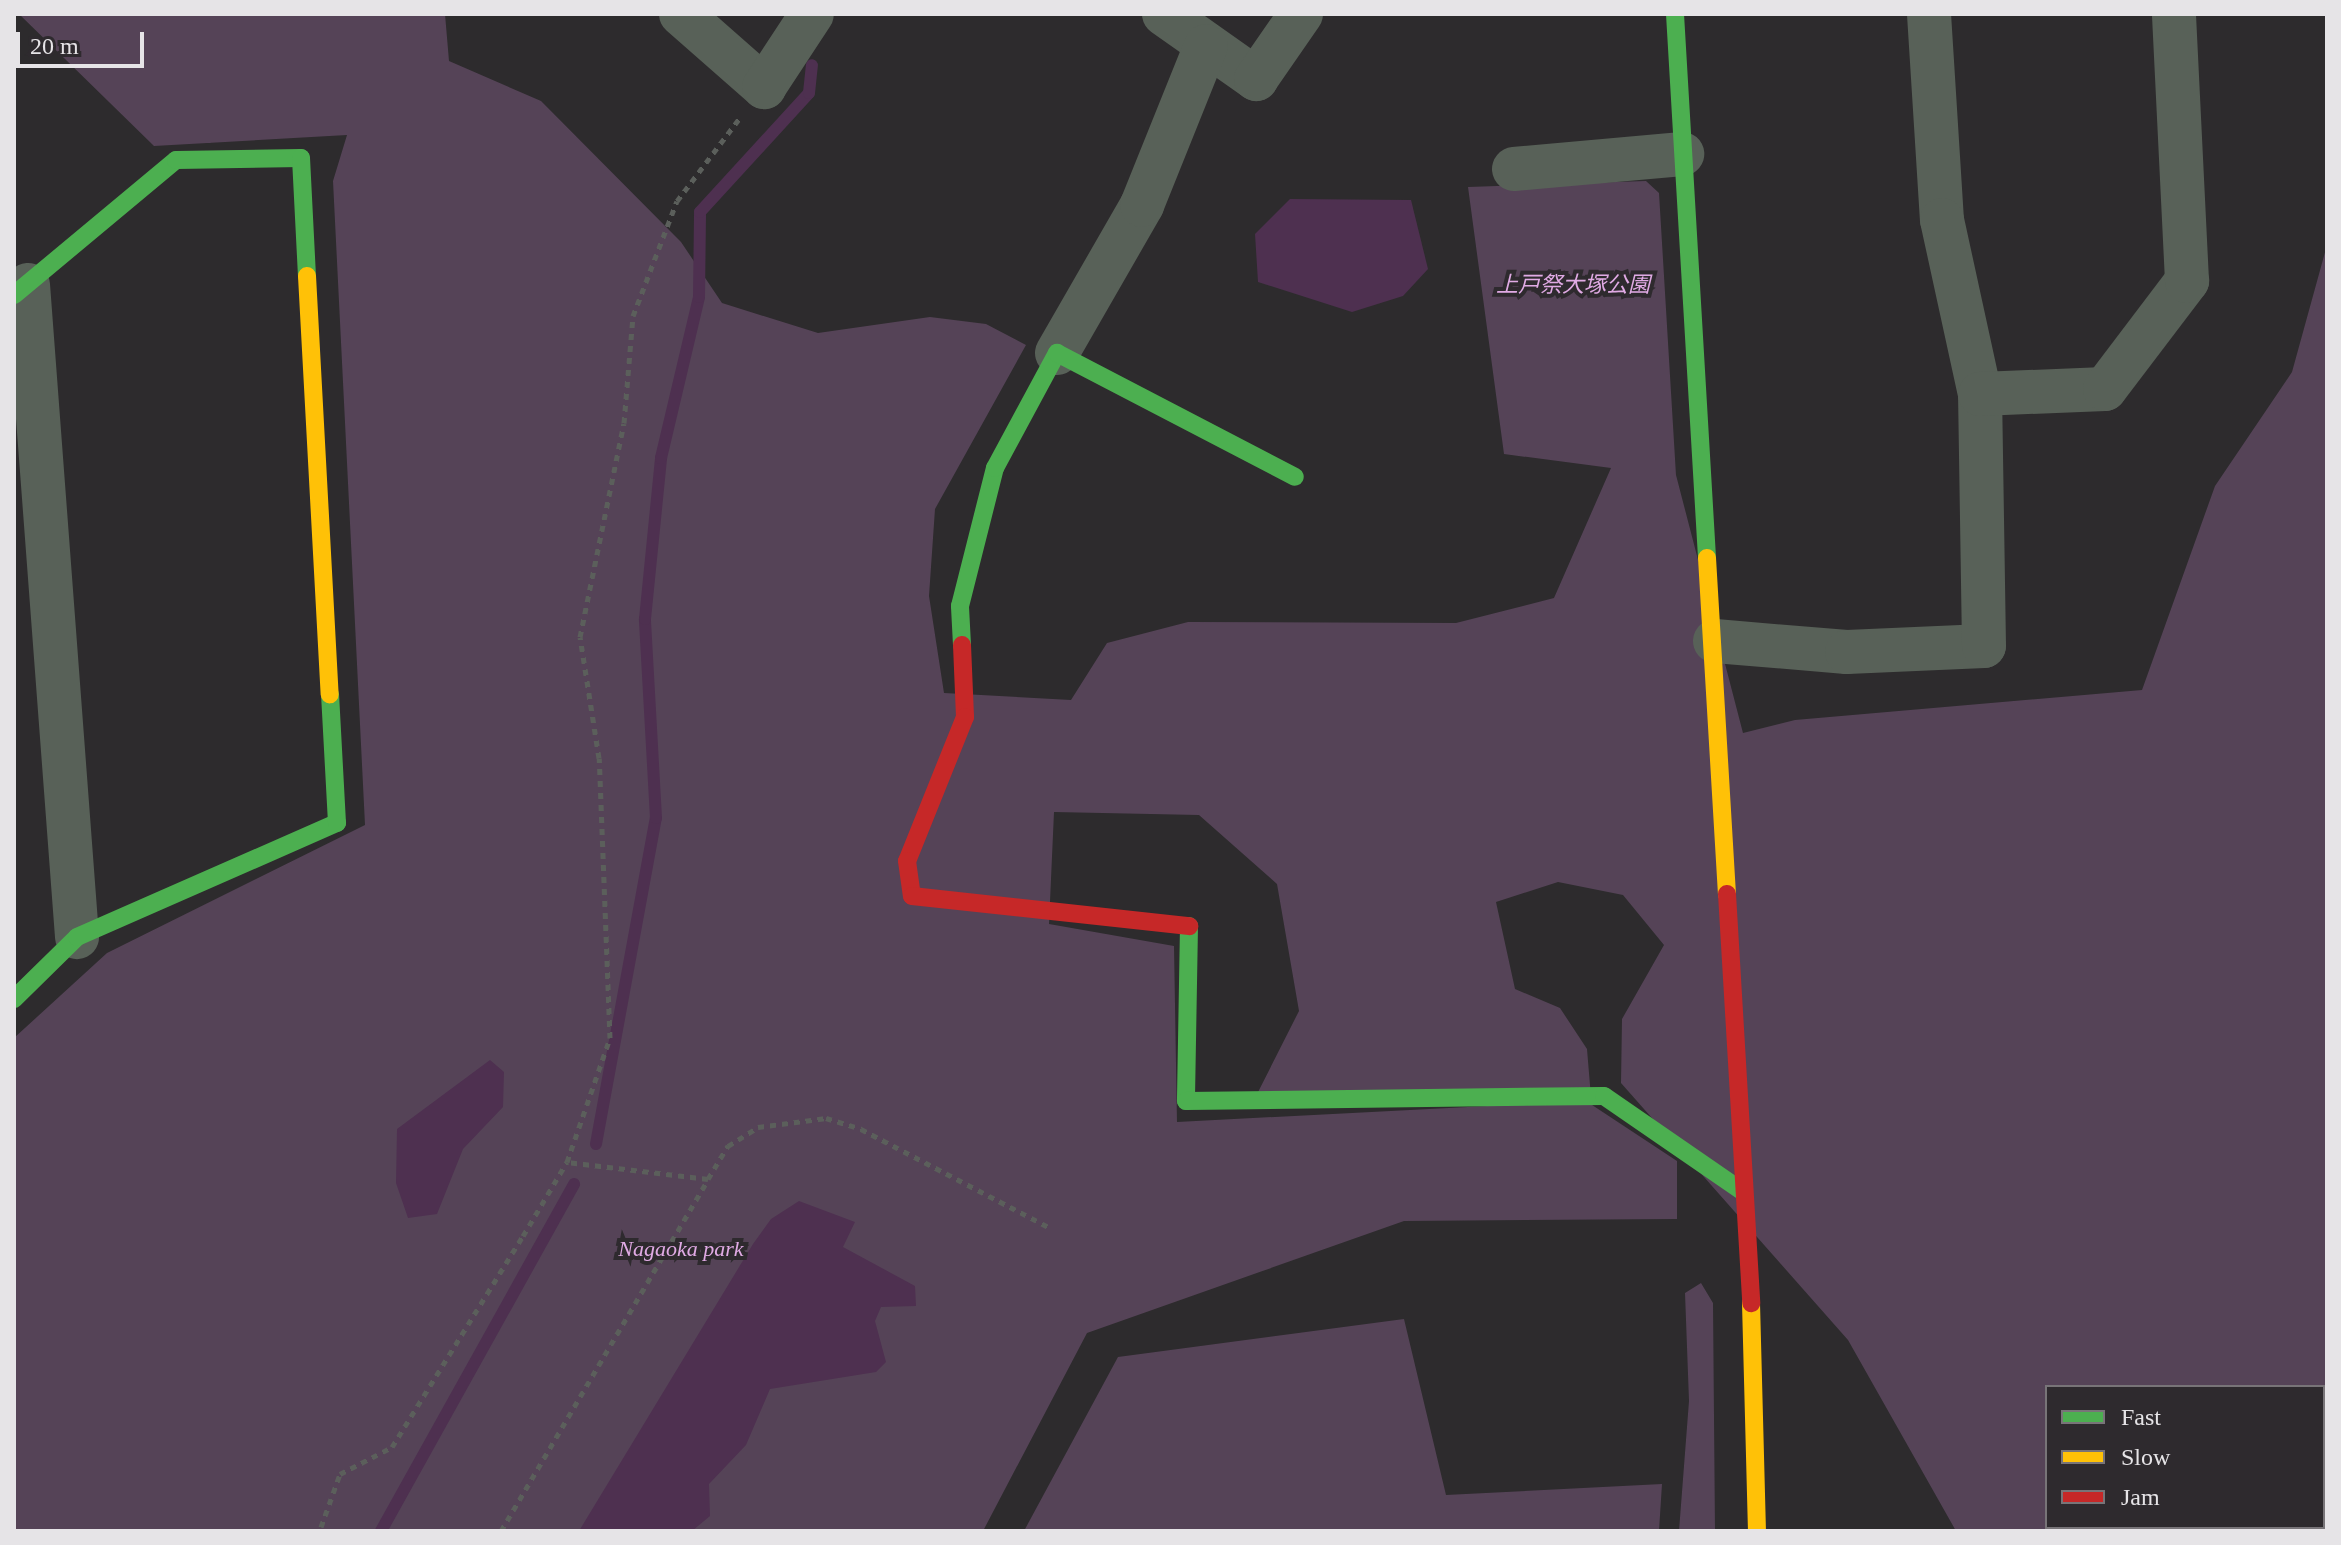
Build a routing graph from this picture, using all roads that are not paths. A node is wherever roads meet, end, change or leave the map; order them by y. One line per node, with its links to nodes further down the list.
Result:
1 (681, 14): 2 (street)
2 (812, 14)
3 (1164, 14): 8 (street)
4 (1301, 14): 8 (street)
5 (1675, 14): 9 (street)
6 (1929, 14): 13 (street)
7 (2174, 14): 13 (street)
8 (1206, 46): 12 (street)
9 (1682, 154): 10 (street); 15 (street)
10 (1514, 169)
11 (21, 290): 16 (street); 16 (street)
12 (1057, 353): 14 (street); 18 (street)
13 (1980, 394): 15 (street)
14 (1295, 477)
15 (1715, 641): 18 (street)
16 (77, 937): 17 (street)
17 (14, 999)
18 (1743, 1192): 19 (street)
19 (1757, 1531)

